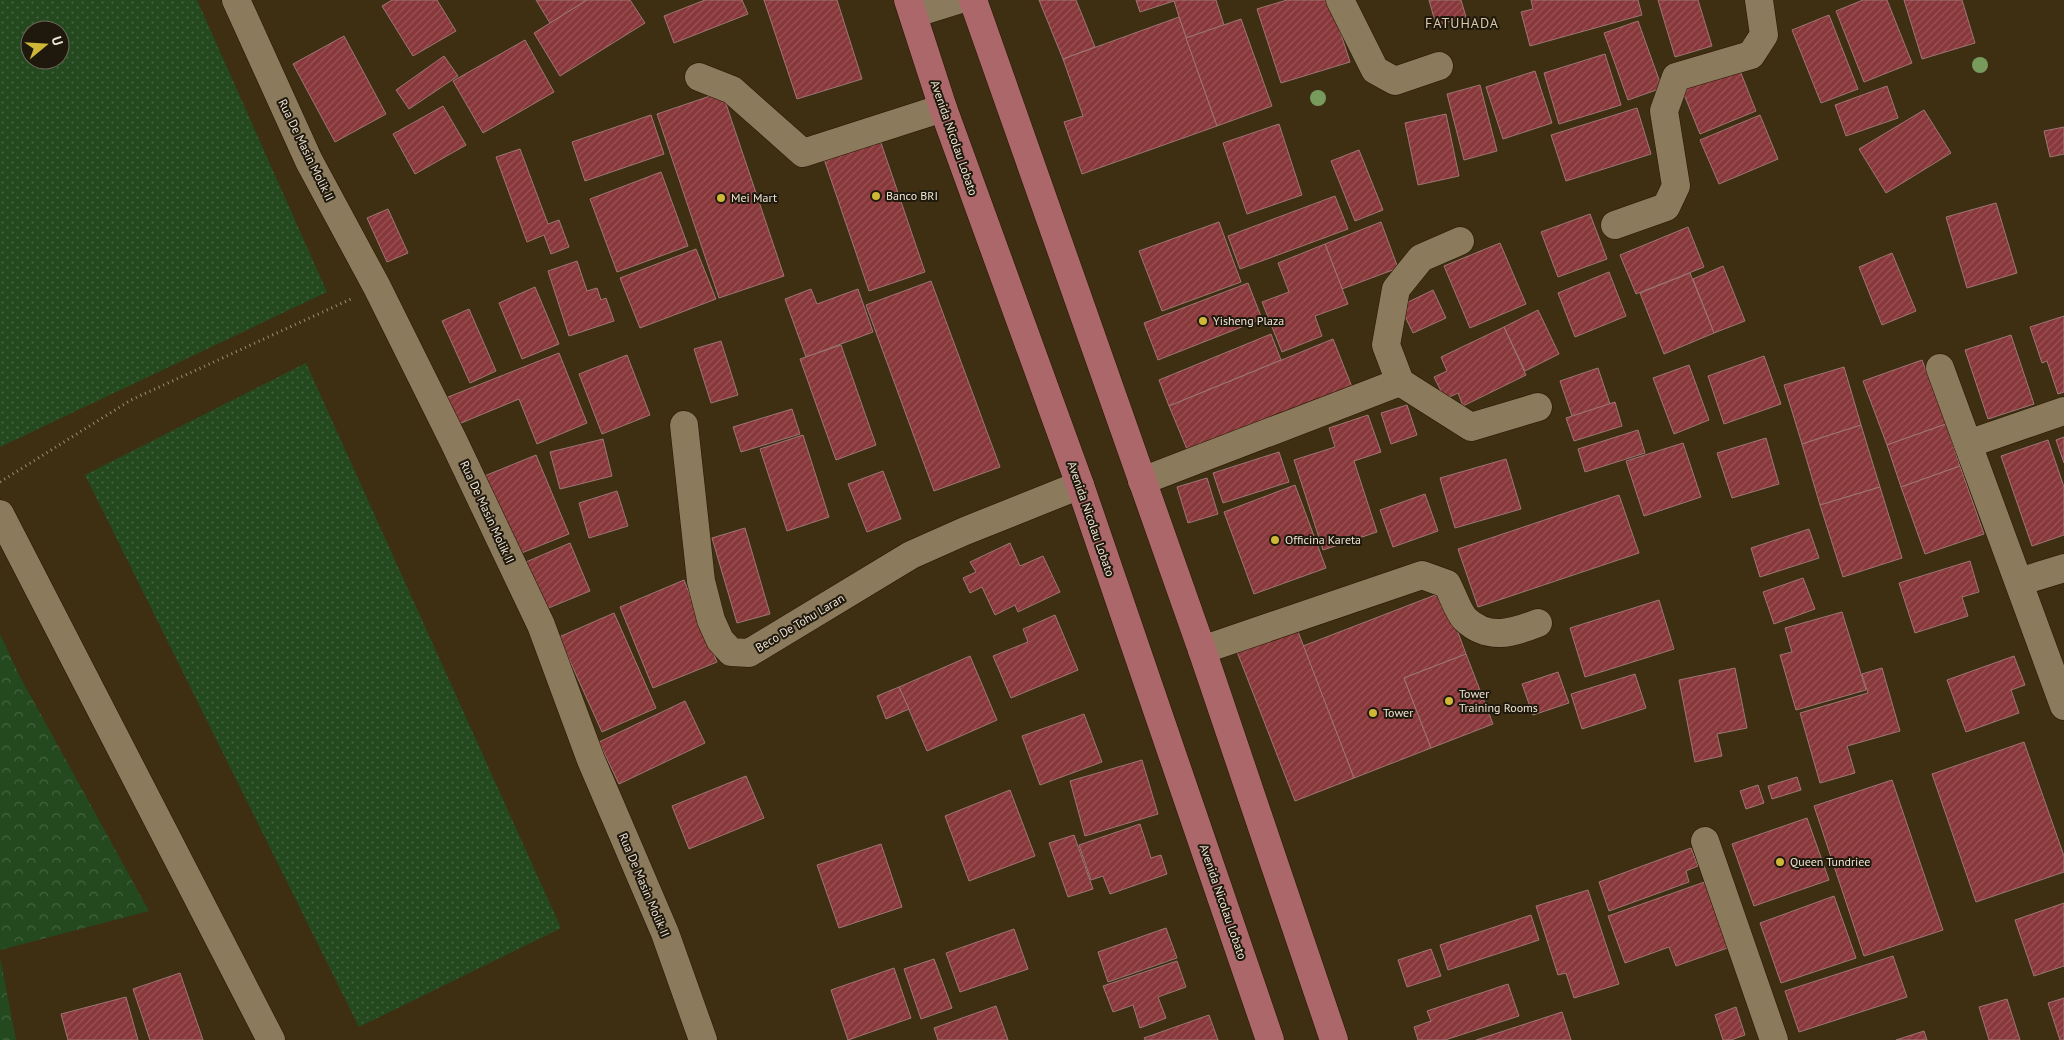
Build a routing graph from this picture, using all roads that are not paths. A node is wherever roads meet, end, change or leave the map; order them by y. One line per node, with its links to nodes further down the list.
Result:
1 (958, 0): 6 (street)
2 (973, 0): 18 (main road)
3 (1340, 0): 7 (street)
4 (1759, 0): 10 (street)
5 (245, 3): 28 (street, Rua De Masin Molik II)
6 (911, 7): 9 (main road, Avenida Nicolau Lobato)
7 (1439, 66)
8 (699, 77): 9 (street)
9 (942, 108): 19 (main road, Avenida Nicolau Lobato)
10 (1615, 225)
11 (1460, 241): 13 (street)
12 (1940, 368): 17 (street)
13 (1400, 382): 14 (street); 18 (street)
14 (1538, 407)
15 (2064, 411): 17 (street)
16 (684, 425): 19 (street, Beco De Tohu Laran)
17 (1968, 444): 22 (street)
18 (1142, 481): 24 (main road)
19 (1080, 485): 29 (main road, Avenida Nicolau Lobato)
20 (0, 514): 27 (street)
21 (2064, 568): 22 (street)
22 (2019, 582): 25 (street)
23 (1538, 623): 24 (street)
24 (1202, 650): 30 (main road)
25 (2064, 706)
26 (1705, 841): 31 (street)
27 (271, 1040)
28 (703, 1040)
29 (1270, 1040)
30 (1334, 1040)
31 (1774, 1040)

